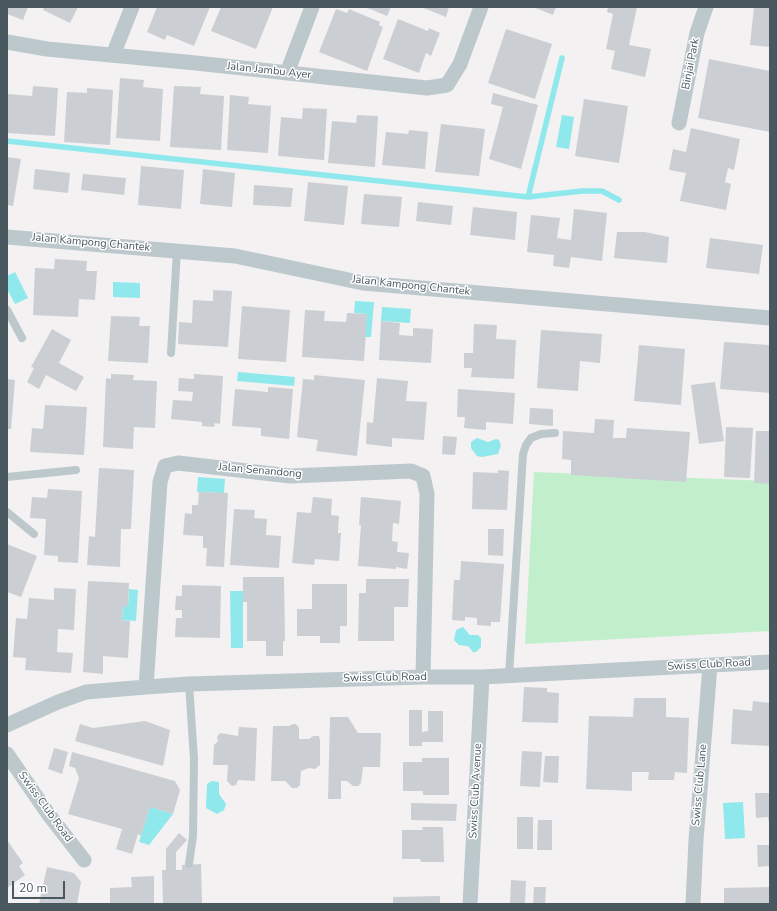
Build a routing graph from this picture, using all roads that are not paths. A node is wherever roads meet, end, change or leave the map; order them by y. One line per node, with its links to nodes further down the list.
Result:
1 (132, 7): 6 (street)
2 (312, 7): 7 (street)
3 (481, 7): 7 (street, Jalan Jambu Ayer)
4 (706, 7): 8 (street, Binjai Park)
5 (7, 42): 6 (street, Jalan Jambu Ayer)
6 (113, 55): 7 (street, Jalan Jambu Ayer)
7 (287, 73)
8 (679, 122)
9 (7, 237): 10 (street, Jalan Kampong Chantek)
10 (177, 250): 12 (street, Jalan Kampong Chantek); 14 (lane)
11 (7, 310): 13 (lane)
12 (770, 318)
13 (22, 338)
14 (171, 353)
15 (555, 433): 22 (lane)
16 (76, 470): 17 (lane)
17 (7, 477)
18 (7, 512): 19 (lane)
19 (34, 534)
20 (770, 662): 21 (street, Swiss Club Road)
21 (710, 666): 22 (street, Swiss Club Road); 32 (street, Swiss Club Lane)
22 (509, 676): 24 (street, Swiss Club Road)
23 (423, 677): 24 (street, Swiss Club Road); 25 (street, Swiss Club Road); 26 (street, Jalan Senandong)
24 (482, 677): 31 (street, Swiss Club Avenue)
25 (189, 684): 26 (street, Swiss Club Road); 30 (lane)
26 (146, 687): 27 (street, Swiss Club Road)
27 (7, 725)
28 (7, 754): 29 (street, Swiss Club Road)
29 (84, 860)
30 (190, 864)
31 (470, 904)
32 (693, 904)

